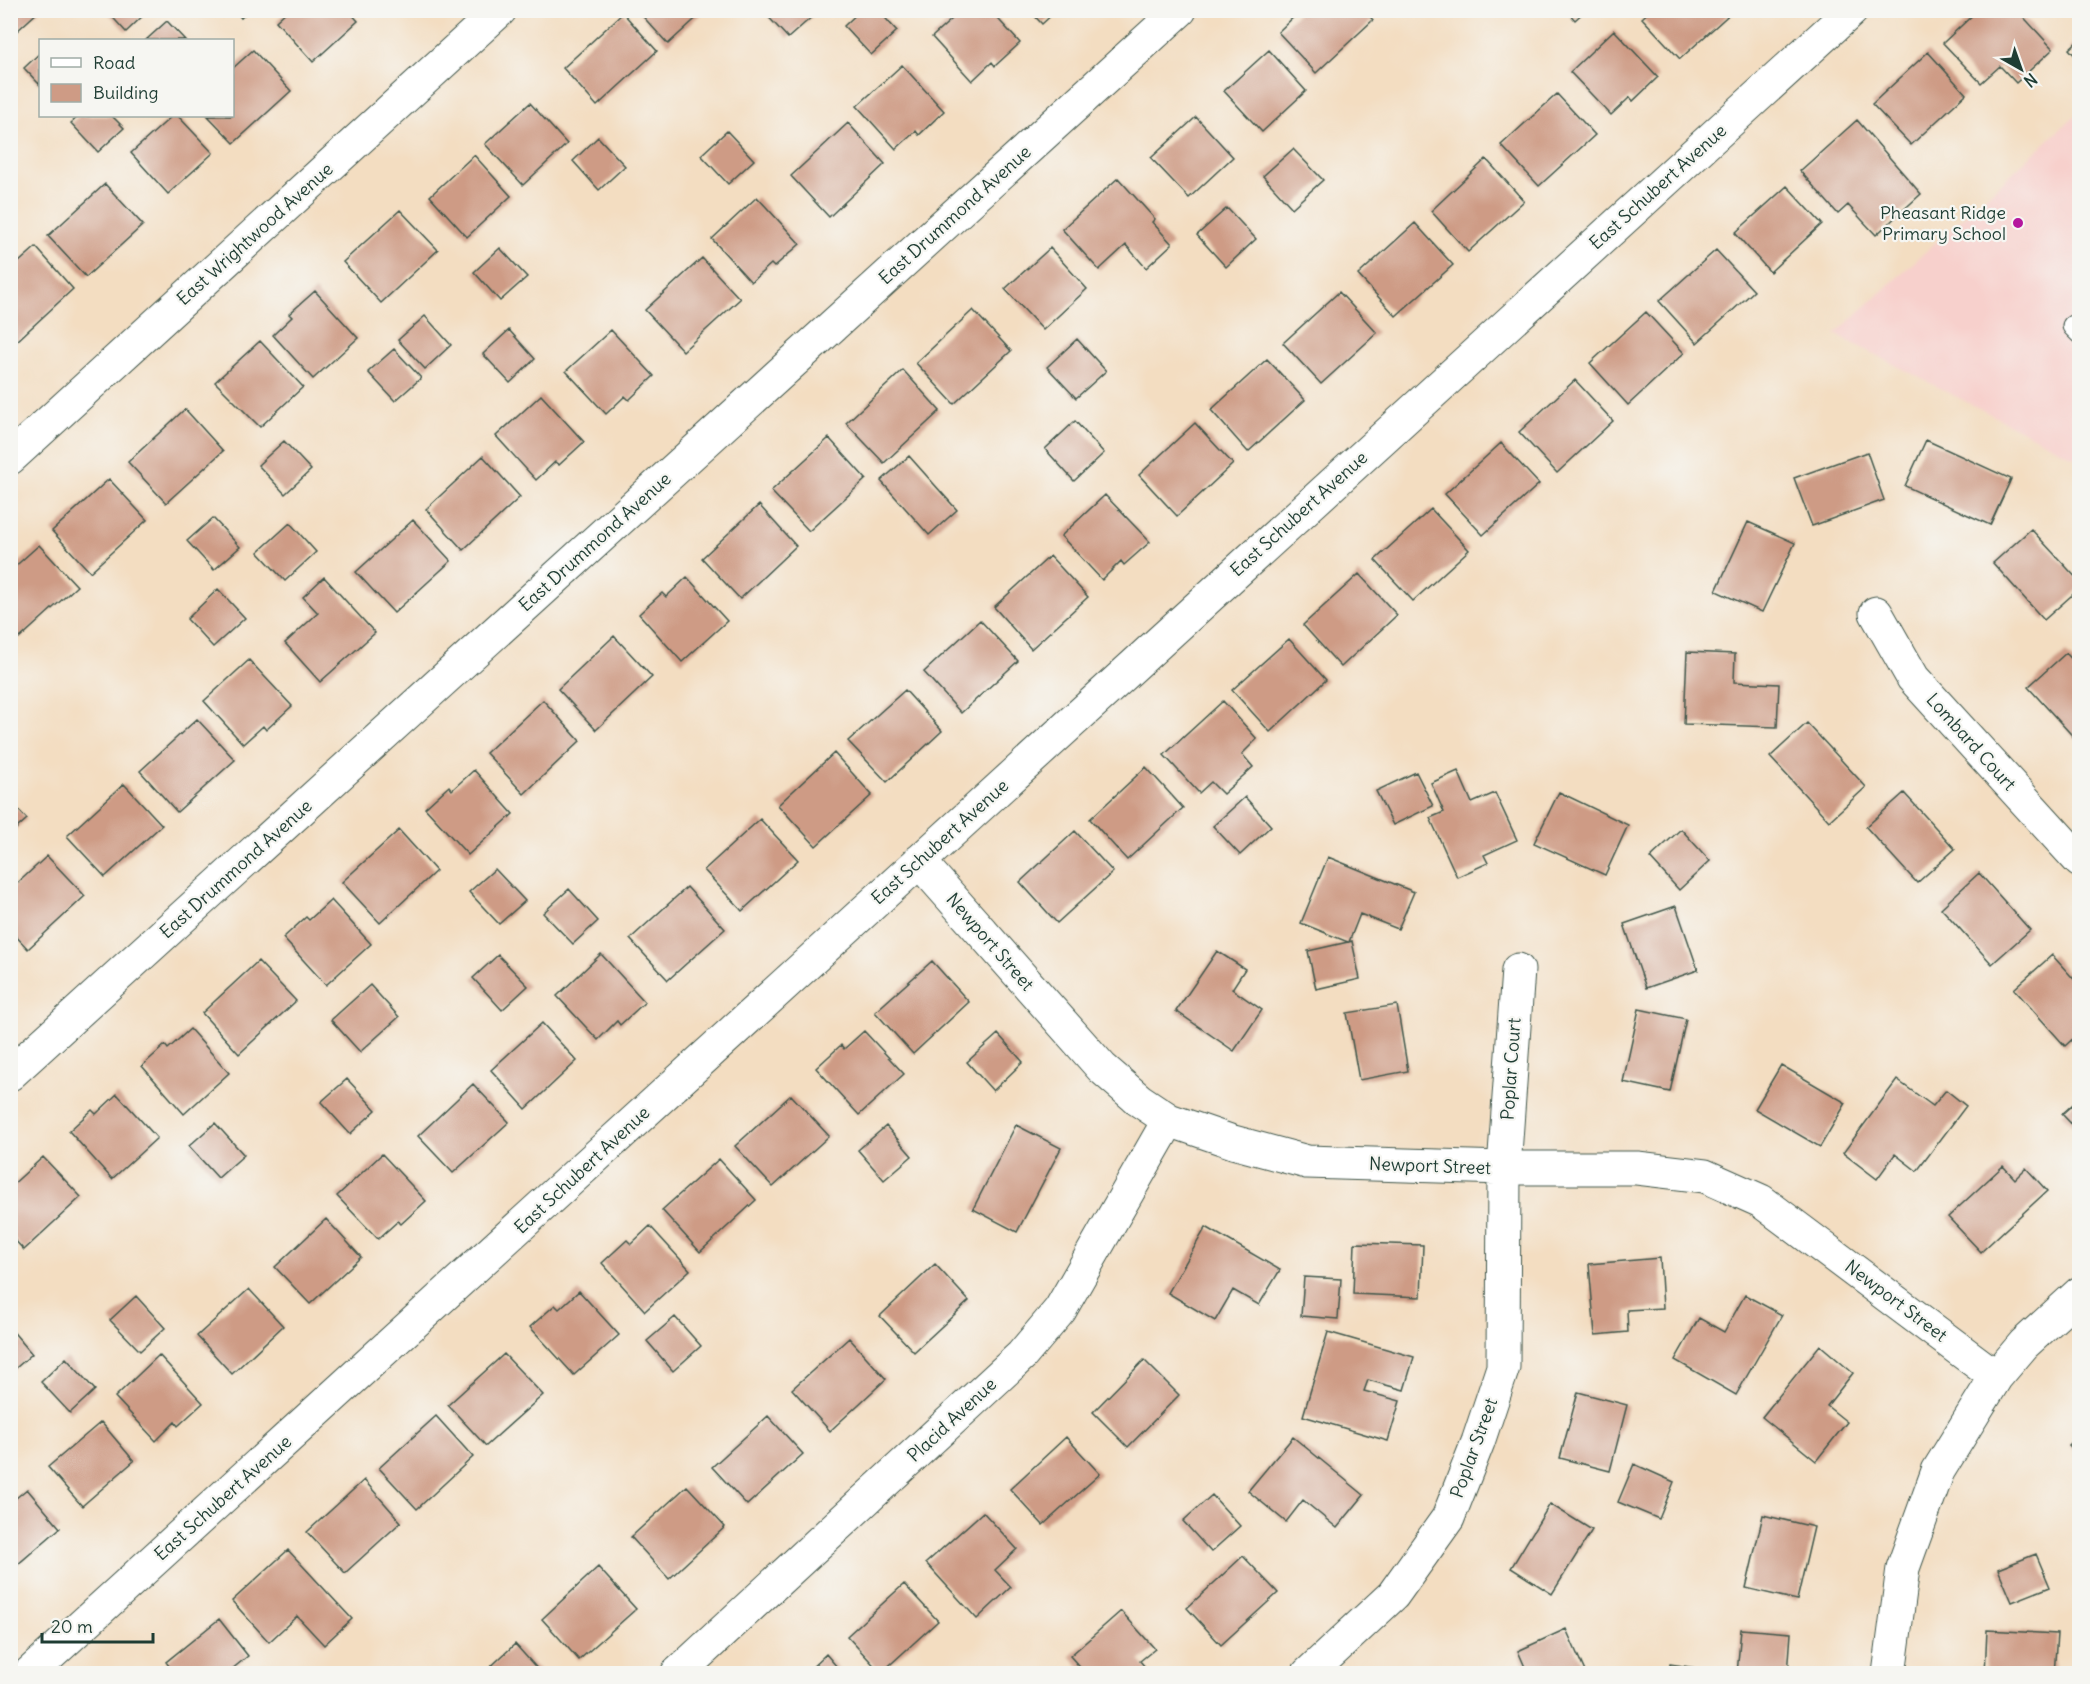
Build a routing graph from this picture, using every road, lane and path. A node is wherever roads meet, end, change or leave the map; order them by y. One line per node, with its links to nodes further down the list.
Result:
1 (500, 10): 4 (street, East Wrightwood Avenue)
2 (1180, 10): 9 (street, East Drummond Avenue)
3 (1852, 10): 6 (street, East Schubert Avenue)
4 (10, 458)
5 (1876, 613): 7 (street, Lombard Court)
6 (919, 861): 10 (street, Newport Street); 14 (street, East Schubert Avenue)
7 (2079, 861)
8 (1518, 970): 11 (street, Poplar Court)
9 (10, 1074)
10 (1168, 1120): 11 (street, Newport Street); 15 (street, Placid Avenue)
11 (1504, 1168): 13 (street, Newport Street); 16 (street, Poplar Street)
12 (2079, 1293): 13 (street)
13 (1995, 1377): 17 (street)
14 (29, 1674)
15 (677, 1674)
16 (1308, 1674)
17 (1889, 1674)

